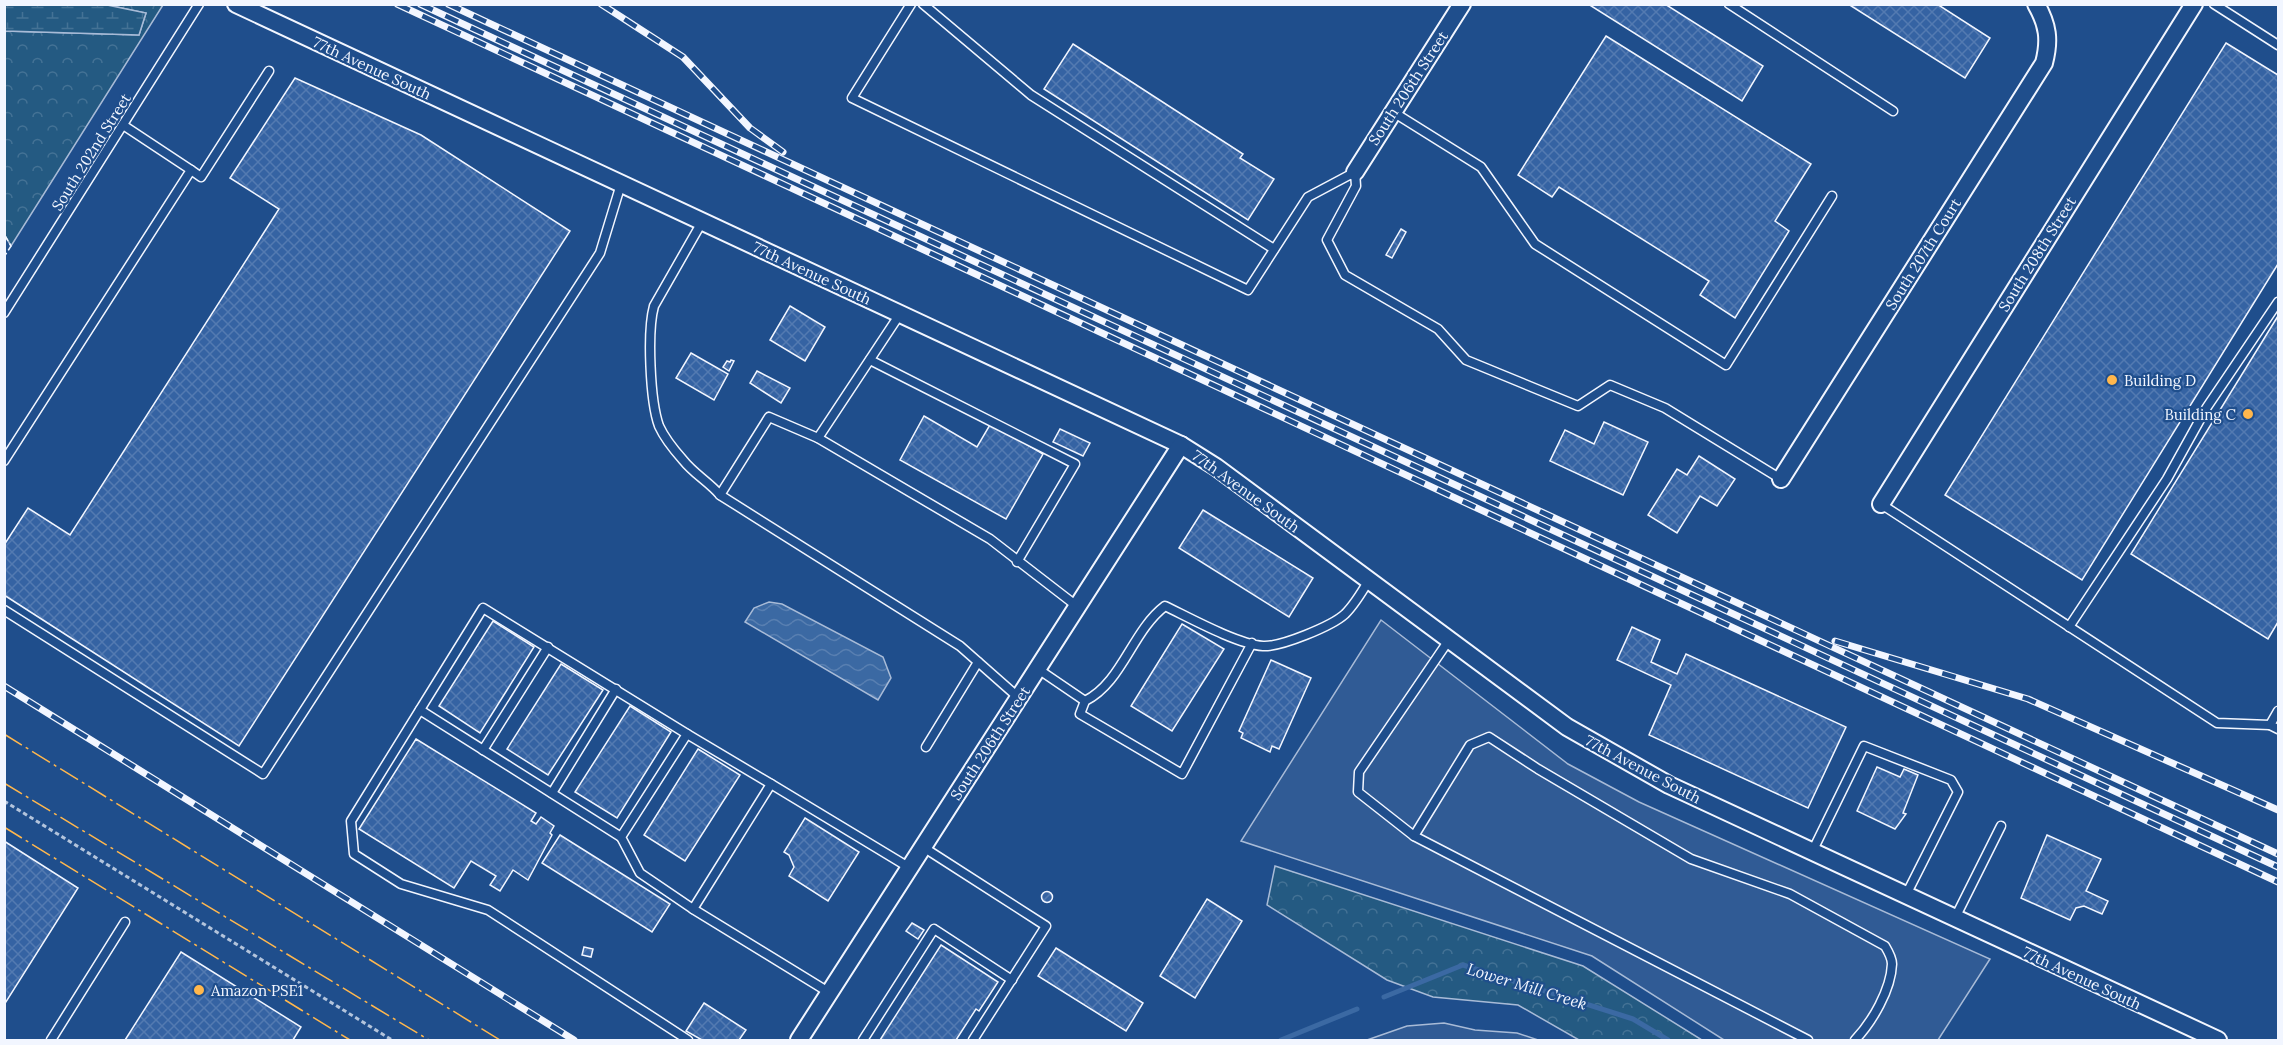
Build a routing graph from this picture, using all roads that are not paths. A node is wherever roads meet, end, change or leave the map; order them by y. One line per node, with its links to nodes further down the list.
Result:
1 (200, 4): 14 (lane, South 202nd Street)
2 (236, 4): 17 (street, 77th Avenue South)
3 (912, 4): 20 (lane)
4 (923, 4): 20 (lane)
5 (1462, 4): 13 (street, South 206th Street)
6 (1729, 4): 12 (lane)
7 (2036, 4): 28 (street, South 207th Court)
8 (2194, 4): 30 (street, South 208th Street)
9 (2214, 4): 10 (lane)
10 (2278, 45)
11 (269, 71): 15 (lane)
12 (1893, 111)
13 (1394, 112): 16 (street, South 206th Street); 18 (lane)
14 (123, 125): 15 (lane); 22 (lane, South 202nd Street)
15 (191, 170): 27 (lane)
16 (1354, 172): 20 (lane); 28 (lane)
17 (621, 184): 19 (street, 77th Avenue South); 34 (lane)
18 (1833, 196)
19 (702, 222): 23 (street, 77th Avenue South); 29 (lane)
20 (1274, 249)
21 (2278, 302): 35 (lane)
22 (4, 313)
23 (900, 314): 24 (lane); 26 (street, 77th Avenue South)
24 (870, 360): 25 (lane); 31 (lane)
25 (818, 438): 29 (lane); 31 (lane)
26 (1181, 445): 32 (street, 77th Avenue South); 33 (street, South 206th Street)
27 (4, 461)
28 (1780, 479)
29 (720, 495): 39 (lane)
30 (1881, 504): 35 (lane)
31 (1017, 562): 33 (lane)
32 (1369, 580): 36 (street, 77th Avenue South); 37 (lane)
33 (1078, 607): 40 (street, South 206th Street)
34 (4, 610)
35 (2069, 627): 46 (lane)
36 (1449, 640): 53 (lane); 56 (street, 77th Avenue South)
37 (1252, 642): 43 (lane); 43 (lane)
38 (548, 647): 41 (lane); 44 (lane); 49 (lane)
39 (978, 662): 42 (lane); 48 (lane)
40 (1038, 669): 42 (street, South 206th Street); 43 (lane)
41 (616, 689): 47 (lane); 51 (lane)
42 (1019, 698): 55 (street, South 206th Street)
43 (1085, 700)
44 (420, 710): 49 (lane); 65 (lane)
45 (2278, 711): 46 (lane)
46 (2274, 727)
47 (687, 734): 50 (lane); 54 (lane)
48 (926, 747)
49 (483, 750): 51 (lane)
50 (771, 784): 57 (lane); 59 (lane)
51 (552, 793): 54 (lane)
52 (2001, 826): 60 (lane)
53 (1414, 836): 69 (lane); 70 (lane)
54 (621, 837): 59 (lane)
55 (923, 847): 57 (street, South 206th Street); 62 (lane)
56 (1812, 852): 58 (street, 77th Avenue South); 58 (lane)
57 (910, 868): 63 (street, South 206th Street)
58 (1906, 896): 60 (street, 77th Avenue South)
59 (693, 909): 63 (lane)
60 (1955, 918): 71 (street, 77th Avenue South)
61 (125, 922): 64 (lane)
62 (1012, 980): 67 (lane); 68 (lane)
63 (830, 993): 66 (street, South 206th Street)
64 (51, 1041)
65 (688, 1041)
66 (799, 1041)
67 (863, 1041)
68 (973, 1041)
69 (1808, 1041)
70 (1855, 1041)
71 (2218, 1041)

